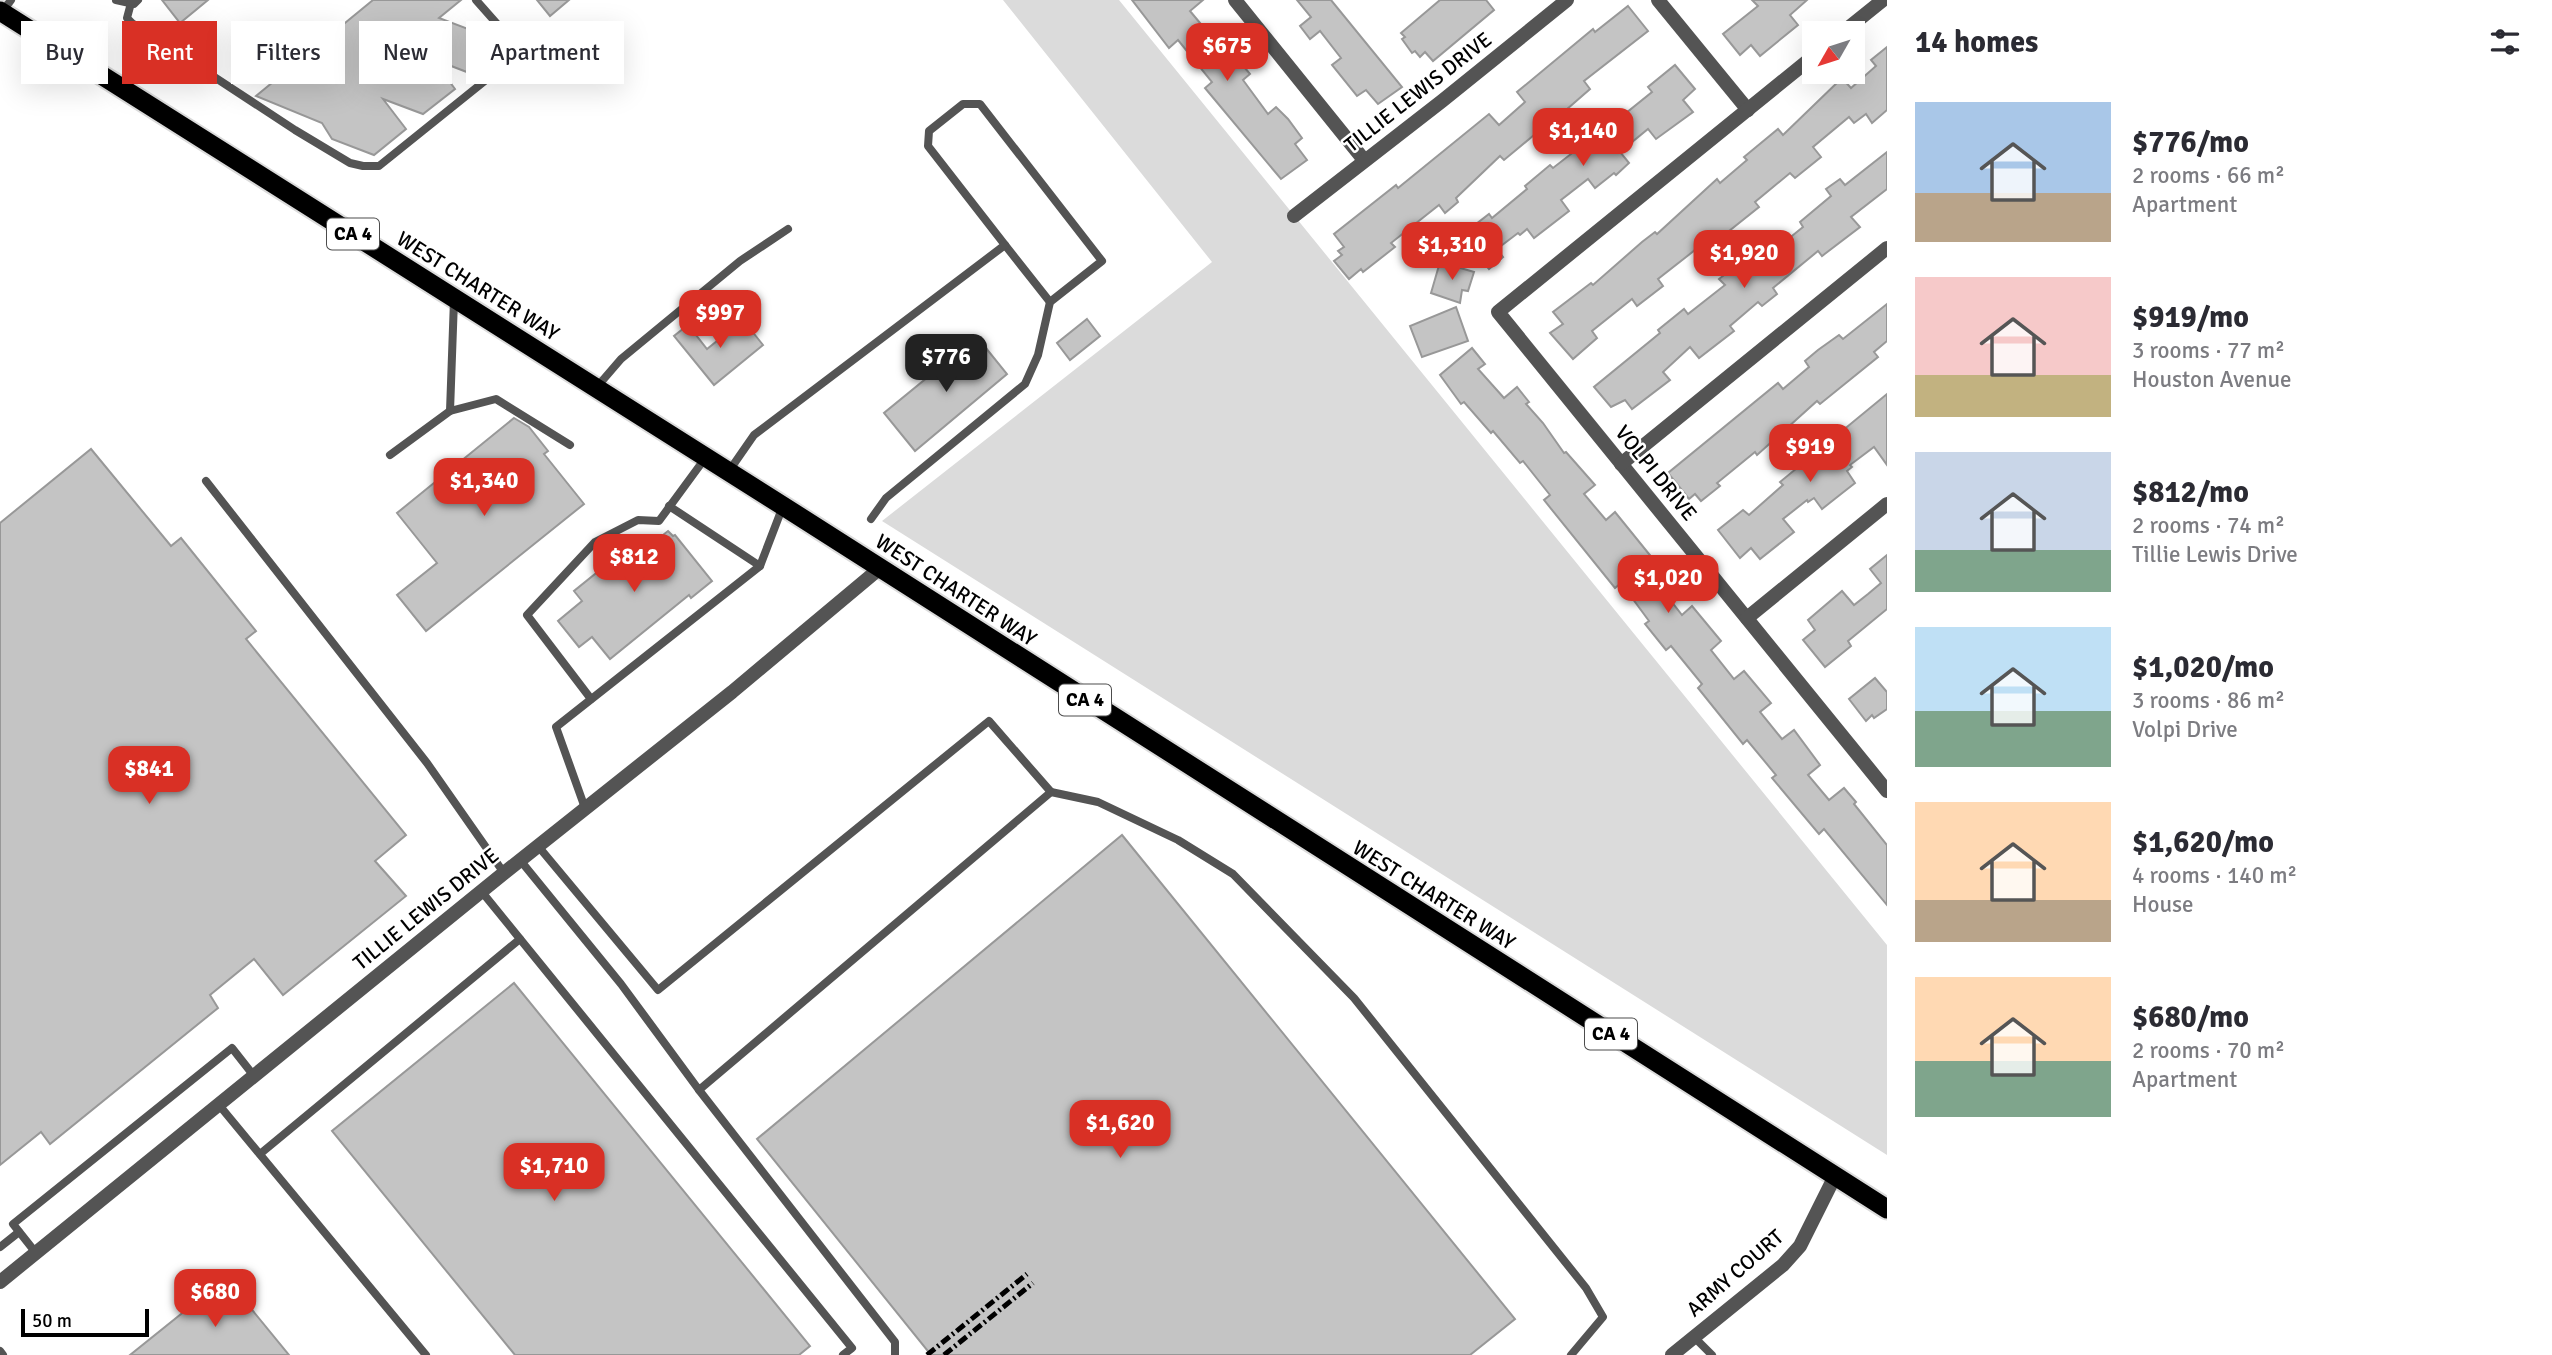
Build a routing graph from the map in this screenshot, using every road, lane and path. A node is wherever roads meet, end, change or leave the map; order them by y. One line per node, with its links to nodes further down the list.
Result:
1 (117, 0): 6 (lane)
2 (477, 0): 6 (lane)
3 (1567, 0): 12 (street, TILLIE LEWIS DRIVE)
4 (1658, 0): 11 (street)
5 (1883, 0): 9 (street)
6 (134, 2)
7 (1243, 3): 12 (street)
8 (4, 7): 17 (highway, WEST CHARTER WAY / CA 4)
9 (1857, 21)
10 (1802, 66): 11 (street)
11 (1748, 110): 24 (street, VOLPI DRIVE)
12 (1364, 160): 13 (street, TILLIE LEWIS DRIVE)
13 (1294, 216)
14 (788, 229): 19 (lane)
15 (1005, 244): 18 (lane); 18 (lane); 25 (lane)
16 (1887, 248): 24 (street)
17 (454, 298): 19 (highway, WEST CHARTER WAY / CA 4); 20 (lane)
18 (1050, 302): 30 (lane)
19 (596, 388): 23 (highway, WEST CHARTER WAY / CA 4)
20 (450, 411): 21 (lane); 22 (lane)
21 (570, 445)
22 (390, 456)
23 (706, 457): 25 (highway, WEST CHARTER WAY / CA 4); 28 (lane)
24 (1621, 464): 33 (street, VOLPI DRIVE)
25 (729, 472): 29 (highway, WEST CHARTER WAY / CA 4)
26 (206, 481): 41 (lane)
27 (1887, 504): 33 (street)
28 (669, 506): 31 (lane); 34 (lane)
29 (783, 506): 31 (lane); 32 (highway, WEST CHARTER WAY / CA 4)
30 (871, 519)
31 (760, 566): 34 (lane)
32 (879, 569): 38 (street, TILLIE LEWIS DRIVE); 48 (highway, WEST CHARTER WAY / CA 4)
33 (1747, 618): 35 (street, VOLPI DRIVE)
34 (591, 699): 38 (lane)
35 (1882, 775): 36 (street, VOLPI DRIVE)
36 (1887, 791)
37 (1051, 792): 39 (lane); 45 (lane); 58 (lane)
38 (585, 808): 39 (street, TILLIE LEWIS DRIVE)
39 (538, 846): 40 (street, TILLIE LEWIS DRIVE)
40 (520, 860): 41 (street, TILLIE LEWIS DRIVE); 45 (lane)
41 (504, 873): 42 (street, TILLIE LEWIS DRIVE)
42 (482, 892): 43 (lane); 44 (street, TILLIE LEWIS DRIVE)
43 (520, 939): 47 (lane); 56 (lane)
44 (254, 1076): 46 (street, TILLIE LEWIS DRIVE); 50 (lane)
45 (699, 1090): 57 (lane)
46 (219, 1105): 47 (lane); 52 (street, TILLIE LEWIS DRIVE)
47 (260, 1154): 55 (lane)
48 (1835, 1176): 49 (highway, WEST CHARTER WAY / CA 4); 54 (street, ARMY COURT)
49 (1887, 1209)
50 (19, 1232): 51 (lane); 52 (lane)
51 (0, 1247)
52 (36, 1253): 53 (street, TILLIE LEWIS DRIVE)
53 (0, 1282)
54 (1694, 1337): 59 (street, ARMY COURT); 60 (lane)
55 (426, 1355)
56 (843, 1355)
57 (895, 1355)
58 (1571, 1355)
59 (1672, 1355)
60 (1712, 1355)

